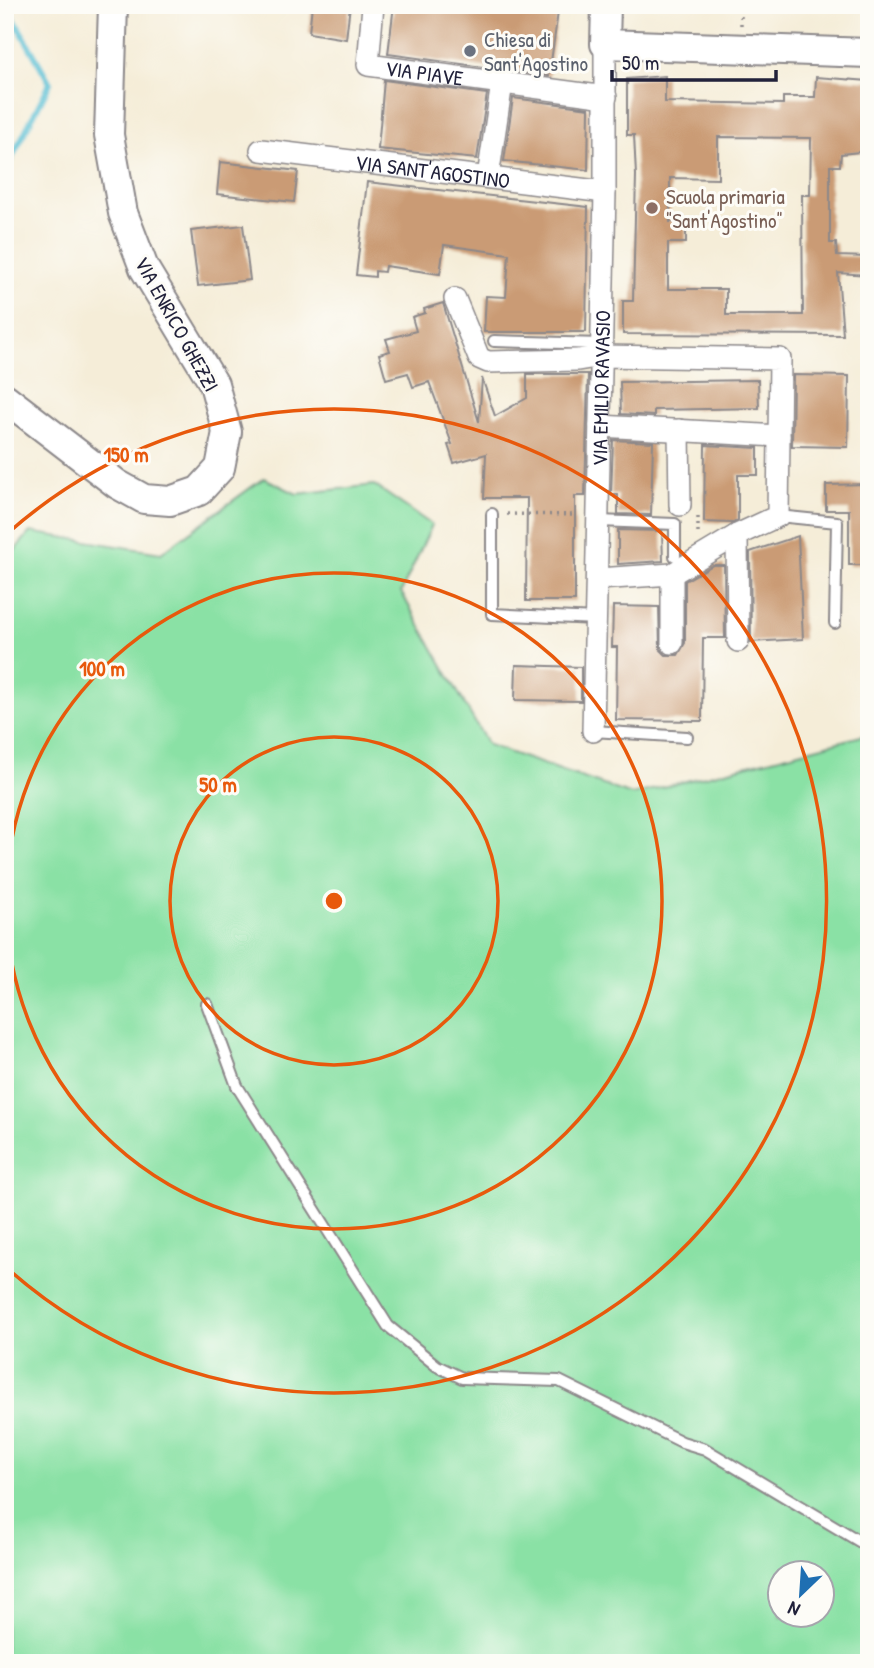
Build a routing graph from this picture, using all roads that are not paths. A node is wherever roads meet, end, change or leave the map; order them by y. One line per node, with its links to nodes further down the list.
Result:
1 (113, 5): 14 (street, VIA ENRICO GHEZZI)
2 (373, 5): 6 (street, VIA PIAVE)
3 (606, 5): 4 (street)
4 (606, 44): 5 (street); 7 (street, VIA EMILIO RAVASIO)
5 (869, 53)
6 (502, 83): 7 (street, VIA PIAVE); 9 (street)
7 (606, 97): 10 (street, VIA EMILIO RAVASIO)
8 (261, 150): 9 (street, VIA SANT'AGOSTINO)
9 (488, 177): 10 (street, VIA SANT'AGOSTINO)
10 (605, 192): 13 (street, VIA EMILIO RAVASIO)
11 (455, 299): 13 (street)
12 (494, 341): 13 (lane)
13 (602, 350): 15 (street, VIA EMILIO RAVASIO); 17 (street)
14 (5, 398)
15 (600, 426): 16 (street); 21 (street, VIA EMILIO RAVASIO)
16 (679, 430): 17 (street); 18 (street)
17 (779, 436): 20 (street)
18 (680, 505)
19 (492, 514): 25 (lane)
20 (778, 516): 22 (street); 26 (lane)
21 (599, 521): 23 (lane); 24 (street, VIA EMILIO RAVASIO)
22 (737, 535): 23 (street); 27 (street)
23 (674, 565): 24 (street); 28 (street)
24 (598, 579): 25 (street, VIA EMILIO RAVASIO)
25 (596, 619): 29 (street, VIA EMILIO RAVASIO)
26 (835, 623)
27 (738, 641)
28 (672, 643)
29 (593, 731): 30 (lane)
30 (687, 737)
31 (207, 1004): 32 (lane)
32 (869, 1546)

